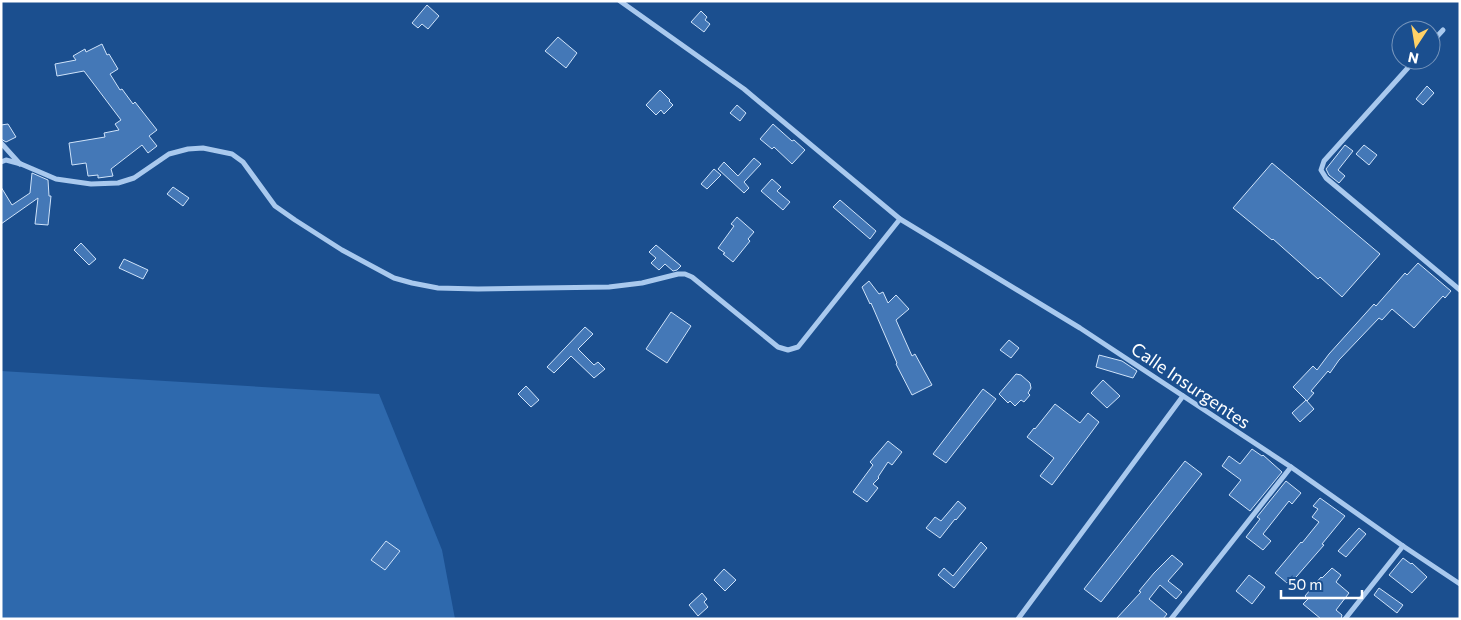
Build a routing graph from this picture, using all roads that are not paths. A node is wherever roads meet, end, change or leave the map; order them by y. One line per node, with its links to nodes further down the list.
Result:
1 (620, 1): 6 (street, Calle Insurgentes)
2 (1406, 70): 7 (street)
3 (1, 143): 5 (street)
4 (1, 162): 5 (street)
5 (21, 164): 6 (street)
6 (900, 219): 8 (street, Calle Insurgentes)
7 (1460, 290)
8 (1183, 396): 9 (street, Calle Insurgentes); 12 (street)
9 (1291, 467): 10 (street, Calle Insurgentes); 13 (street)
10 (1403, 546): 11 (street, Calle Insurgentes); 14 (street)
11 (1460, 584)
12 (1018, 619)
13 (1170, 619)
14 (1345, 619)

